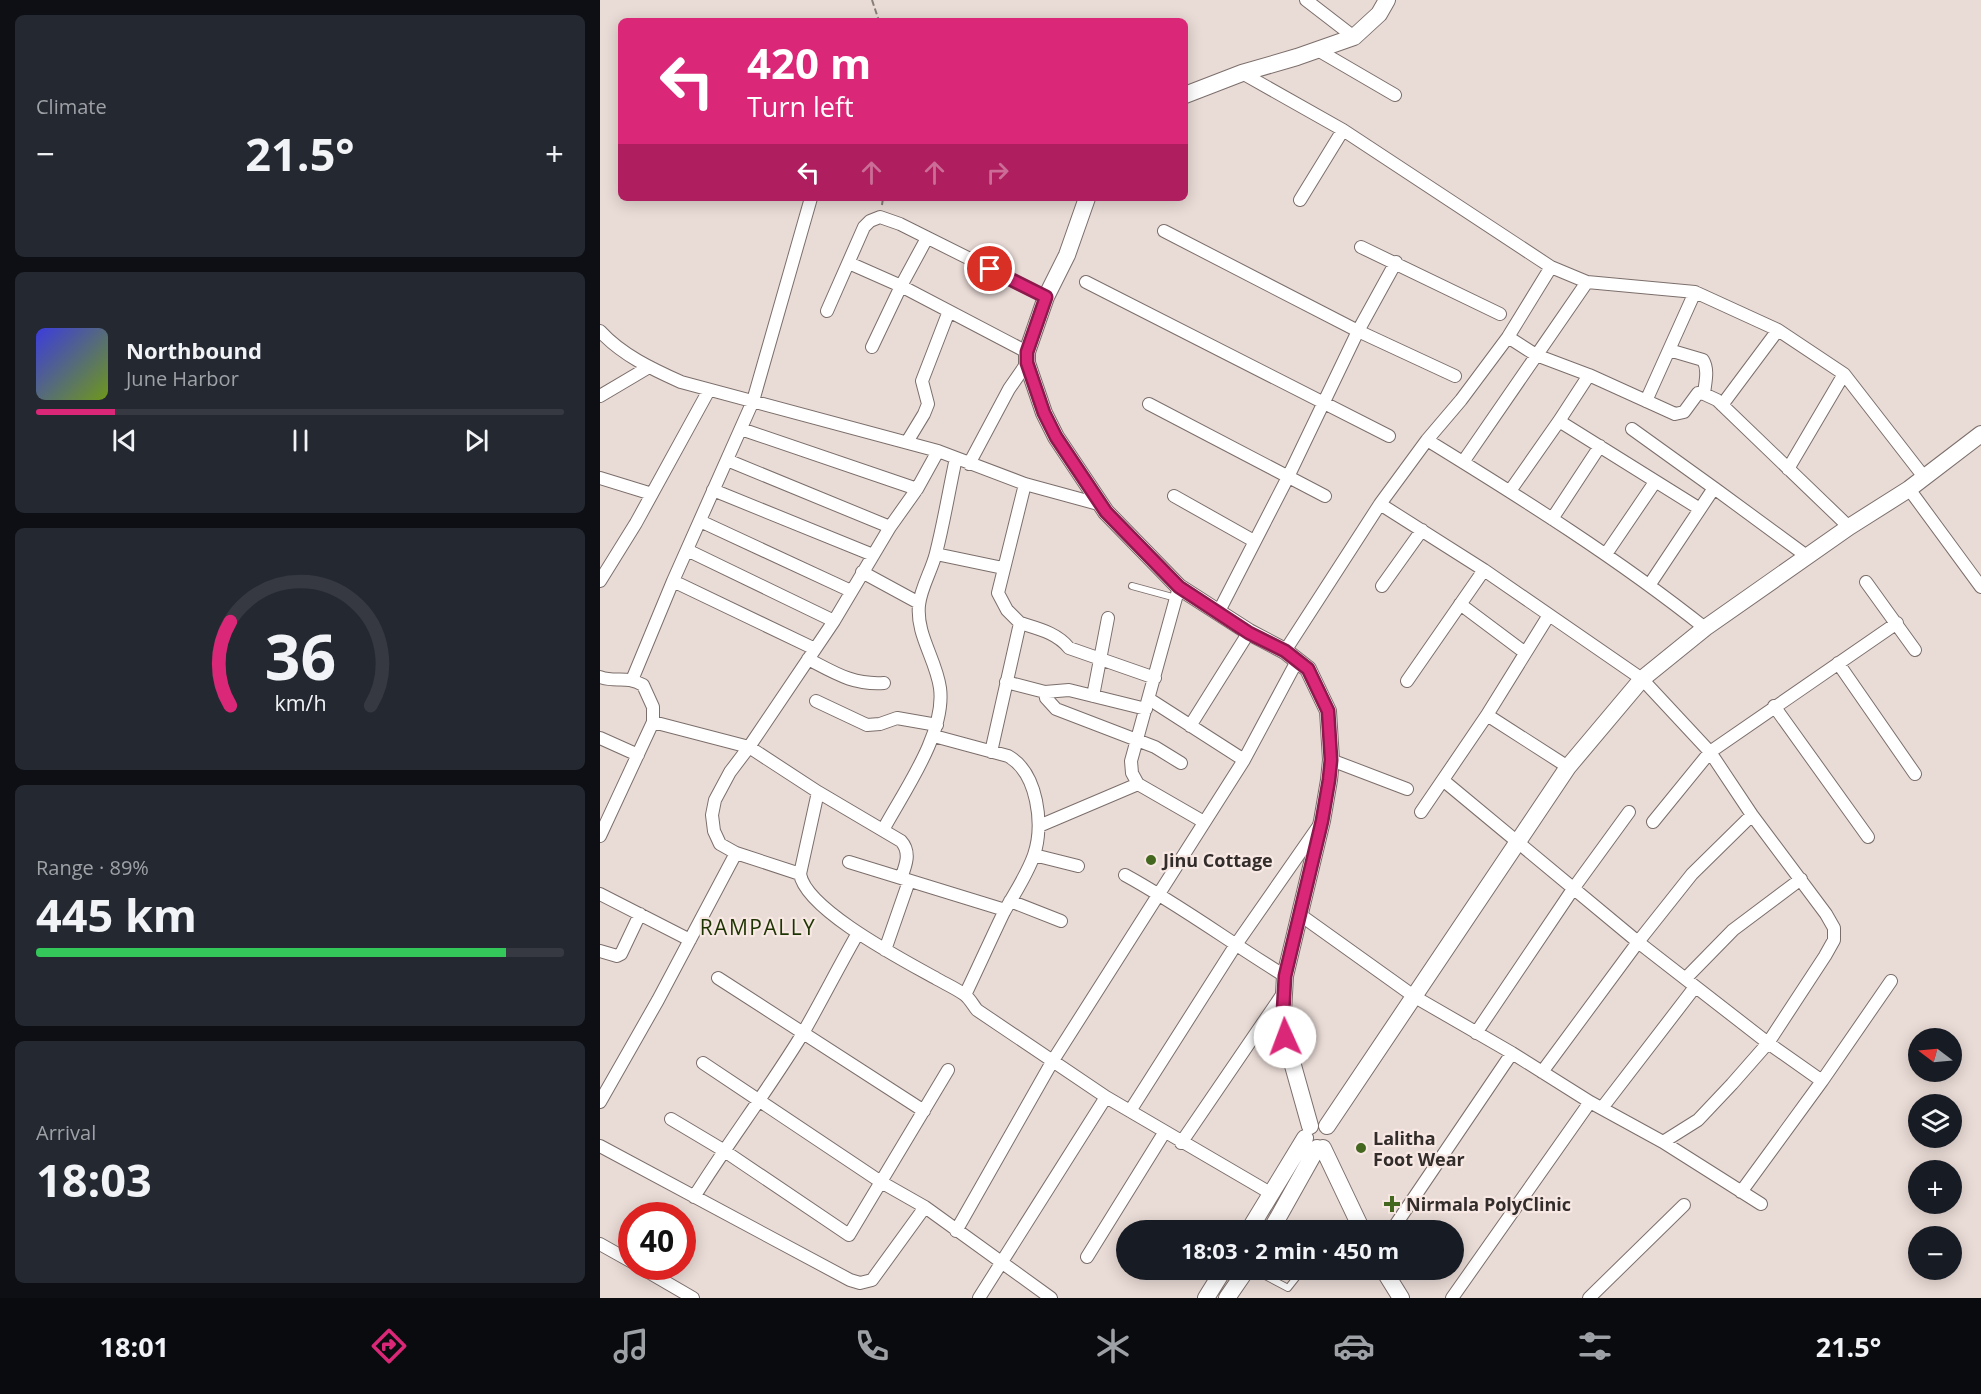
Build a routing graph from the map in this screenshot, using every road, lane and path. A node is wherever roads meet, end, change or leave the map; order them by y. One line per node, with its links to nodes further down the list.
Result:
1 (872, 0): 4 (path)
2 (1306, 0): 5 (street)
3 (1388, 0): 5 (main road)
4 (878, 18)
5 (1354, 37): 6 (main road)
6 (1316, 50): 7 (main road); 9 (street)
7 (1242, 73): 8 (main road); 10 (street)
8 (1188, 94)
9 (1395, 95)
10 (1343, 130): 11 (street); 19 (street)
11 (1299, 200)
12 (810, 201): 43 (street)
13 (1086, 201): 24 (main road)
14 (1164, 231): 30 (street)
15 (927, 238): 18 (street); 22 (street); 24 (street)
16 (1361, 246): 17 (street)
17 (1396, 262): 27 (street); 30 (street)
18 (849, 263): 22 (street); 26 (street)
19 (1551, 267): 21 (street); 31 (street)
20 (1086, 282): 45 (street)
21 (1587, 282): 23 (street); 34 (street)
22 (901, 286): 25 (street); 32 (street)
23 (1695, 292): 28 (street); 33 (street)
24 (1046, 297): 35 (main road)
25 (949, 310): 35 (street); 54 (street)
26 (827, 311)
27 (1500, 314)
28 (1778, 330): 37 (street); 47 (street)
29 (600, 331): 36 (street)
30 (1358, 331): 39 (street); 45 (street)
31 (1508, 337): 34 (street); 53 (street)
32 (872, 347)
33 (1669, 350): 41 (street); 44 (street)
34 (1536, 355): 38 (street); 59 (street)
35 (1027, 358): 60 (street); 76 (main road)
36 (649, 367): 40 (street); 42 (street)
37 (1844, 374): 61 (street); 63 (street)
38 (1589, 375): 44 (street); 48 (street)
39 (1455, 376)
40 (709, 390): 43 (street); 72 (street)
41 (1704, 393): 44 (street); 47 (street)
42 (600, 396)
43 (753, 401): 49 (street); 54 (street)
44 (1647, 401)
45 (1323, 402): 52 (street); 62 (street)
46 (1149, 404): 62 (street)
47 (1722, 405): 61 (street)
48 (1559, 421): 55 (street); 71 (street)
49 (741, 429): 58 (street); 68 (street)
50 (1632, 429): 67 (street)
51 (1981, 434): 63 (main road)
52 (1389, 436)
53 (1427, 440): 59 (street); 75 (street)
54 (907, 442): 56 (street)
55 (1600, 446): 65 (street); 78 (street)
56 (938, 451): 57 (street); 68 (street)
57 (956, 459): 60 (street); 85 (street)
58 (727, 460): 70 (street); 80 (street)
59 (1463, 462): 71 (street)
60 (969, 464): 66 (street)
61 (1788, 469): 81 (street)
62 (1288, 477): 74 (street); 83 (street)
63 (1924, 477): 69 (main road)
64 (600, 478): 72 (street)
65 (1655, 482): 77 (street); 86 (street)
66 (1025, 484): 76 (street); 89 (street)
67 (1714, 488): 77 (street); 88 (street)
68 (917, 489): 80 (street)
69 (1909, 489): 81 (main road); 98 (street)
70 (713, 490): 79 (street); 87 (street)
71 (1510, 491): 78 (street)
72 (652, 494): 92 (street)
73 (1174, 496): 83 (street)
74 (1325, 496)
75 (1380, 504): 82 (street); 114 (street)
76 (1101, 505): 100 (main road)
77 (1700, 510): 95 (street)
78 (1552, 519): 86 (street)
79 (700, 521): 84 (street); 99 (street)
80 (890, 527): 87 (street)
81 (1850, 527): 88 (main road)
82 (1422, 530): 90 (street); 97 (street)
83 (1254, 541): 103 (street)
84 (687, 550): 93 (street); 106 (street)
85 (936, 554): 89 (street); 101 (street)
86 (1606, 554): 95 (street)
87 (873, 555): 91 (street)
88 (1808, 557): 109 (main road)
89 (1003, 568): 107 (street)
90 (1484, 570): 102 (street); 104 (street)
91 (862, 572): 99 (street); 101 (street)
92 (600, 581)
93 (673, 581): 113 (street); 120 (street)
94 (1866, 582): 108 (street)
95 (1650, 584): 109 (street)
96 (1132, 586): 100 (lane)
97 (1382, 586)
98 (1981, 587)
99 (851, 591): 106 (street)
100 (1177, 592): 103 (main road); 118 (street)
101 (919, 603): 132 (street)
102 (1460, 604): 112 (street); 121 (street)
103 (1218, 613): 110 (main road)
104 (1549, 615): 112 (street); 119 (street)
105 (1108, 618): 115 (street)
106 (834, 621): 113 (street)
107 (1020, 622): 115 (street); 122 (street)
108 (1897, 623): 111 (street); 116 (street)
109 (1706, 628): 119 (main road)
110 (1249, 633): 114 (main road); 131 (street)
111 (1916, 650)
112 (1524, 652): 129 (street)
113 (812, 654): 123 (street); 135 (street)
114 (1291, 656): 139 (street); 140 (main road)
115 (1099, 660): 118 (street); 125 (street)
116 (1838, 663): 128 (street); 143 (street)
117 (600, 677): 120 (street)
118 (1155, 678): 127 (street)
119 (1642, 679): 137 (street); 142 (main road)
120 (632, 680): 130 (street)
121 (1407, 681)
122 (1006, 682): 124 (street); 136 (street)
123 (884, 683)
124 (1045, 692): 125 (street); 134 (street)
125 (1093, 696): 127 (street)
126 (816, 701): 132 (street)
127 (1148, 704): 131 (street); 134 (street)
128 (1774, 706): 137 (street); 157 (street)
129 (1487, 715): 142 (street); 144 (street)
130 (653, 722): 135 (street); 138 (street)
131 (1190, 726): 139 (street)
132 (936, 730): 136 (street); 155 (street)
133 (600, 738): 138 (street)
134 (1136, 739): 141 (street); 145 (street)
135 (749, 747): 147 (street); 159 (street)
136 (991, 752): 154 (street)
137 (1710, 752): 150 (street); 153 (street)
138 (638, 755): 156 (street)
139 (1244, 760): 152 (street)
140 (1331, 760): 146 (street); 151 (main road)
141 (1181, 763)
142 (1568, 767): 158 (main road)
143 (1916, 774)
144 (1444, 781): 148 (street); 158 (street)
145 (1138, 784): 152 (street); 154 (street)
146 (1407, 789)
147 (818, 792): 155 (street); 163 (street)
148 (1421, 812)
149 (1629, 812): 167 (street)
150 (1752, 815): 165 (street); 176 (street)
151 (1322, 821): 172 (main road); 177 (street)
152 (1204, 822): 169 (street)
153 (1653, 822)
154 (1039, 825): 160 (street)
155 (883, 830): 166 (street)
156 (600, 836)
157 (1868, 837)
158 (1517, 842): 167 (street); 185 (main road)
159 (735, 853): 163 (street); 175 (street)
160 (1034, 855): 162 (street); 170 (street)
161 (849, 862): 166 (street)
162 (1078, 866)
163 (800, 874): 174 (street)
164 (1125, 875): 169 (street)
165 (1801, 879): 182 (street); 188 (street)
166 (905, 880): 170 (street); 178 (street)
167 (1574, 888): 176 (street); 187 (street)
168 (600, 894): 171 (street)
169 (1160, 894): 177 (street); 190 (street)
170 (1008, 906): 173 (street); 184 (street)
171 (640, 914): 175 (street); 179 (street)
172 (1299, 914): 183 (main road); 185 (street)
173 (1061, 921)
174 (858, 933): 178 (street); 186 (street)
175 (690, 940): 197 (street)
176 (1638, 942): 182 (street); 193 (street)
177 (1235, 946): 183 (street); 201 (street)
178 (885, 950): 184 (street)
179 (600, 951)
180 (718, 978): 186 (street)
181 (1891, 981): 194 (street)
182 (1690, 983): 188 (street); 199 (street)
183 (1285, 984): 204 (main road); 206 (street)
184 (965, 995): 190 (street)
185 (1414, 997): 187 (street); 204 (main road)
186 (803, 1033): 196 (street); 200 (street)
187 (1476, 1033): 189 (street)
188 (1768, 1043): 194 (street); 205 (street)
189 (1512, 1053): 193 (street); 219 (street)
190 (1052, 1062): 195 (street); 220 (street)
191 (703, 1063): 196 (street)
192 (948, 1070): 200 (street)
193 (1542, 1072): 198 (street)
194 (1822, 1081): 210 (street)
195 (1106, 1097): 201 (street); 224 (street)
196 (760, 1101): 208 (street); 209 (street)
197 (600, 1102)
198 (1590, 1102): 199 (street); 237 (street)
199 (1602, 1108): 205 (street)
200 (924, 1111): 209 (street)
201 (1130, 1111): 203 (street)
202 (671, 1119): 208 (street)
203 (1164, 1133): 206 (street); 223 (street)
204 (1317, 1137): 211 (main road); 217 (main road); 218 (main road)
205 (1663, 1142): 210 (street)
206 (1181, 1143): 211 (street)
207 (600, 1146): 212 (street)
208 (723, 1150): 209 (street); 212 (street)
209 (881, 1182): 215 (street)
210 (1741, 1192): 213 (street)
211 (1272, 1194): 216 (main road)
212 (694, 1197): 215 (street)
213 (1761, 1204)
214 (1684, 1205): 238 (street)
215 (925, 1207): 220 (street)
216 (1255, 1220)
217 (1276, 1220)
218 (1357, 1220)
219 (1399, 1220)
220 (956, 1231): 224 (street)
221 (602, 1250): 222 (street)
222 (618, 1256)
223 (1087, 1257)
224 (1002, 1264): 232 (street); 233 (street)
225 (662, 1280): 231 (street)
226 (1217, 1280): 234 (main road)
227 (1239, 1280): 235 (main road)
228 (1273, 1280): 229 (lane)
229 (1295, 1280)
230 (1390, 1280): 236 (main road)
231 (693, 1298)
232 (979, 1298)
233 (1051, 1298)
234 (1206, 1298)
235 (1227, 1298)
236 (1401, 1298)
237 (1452, 1298)
238 (1589, 1298)

